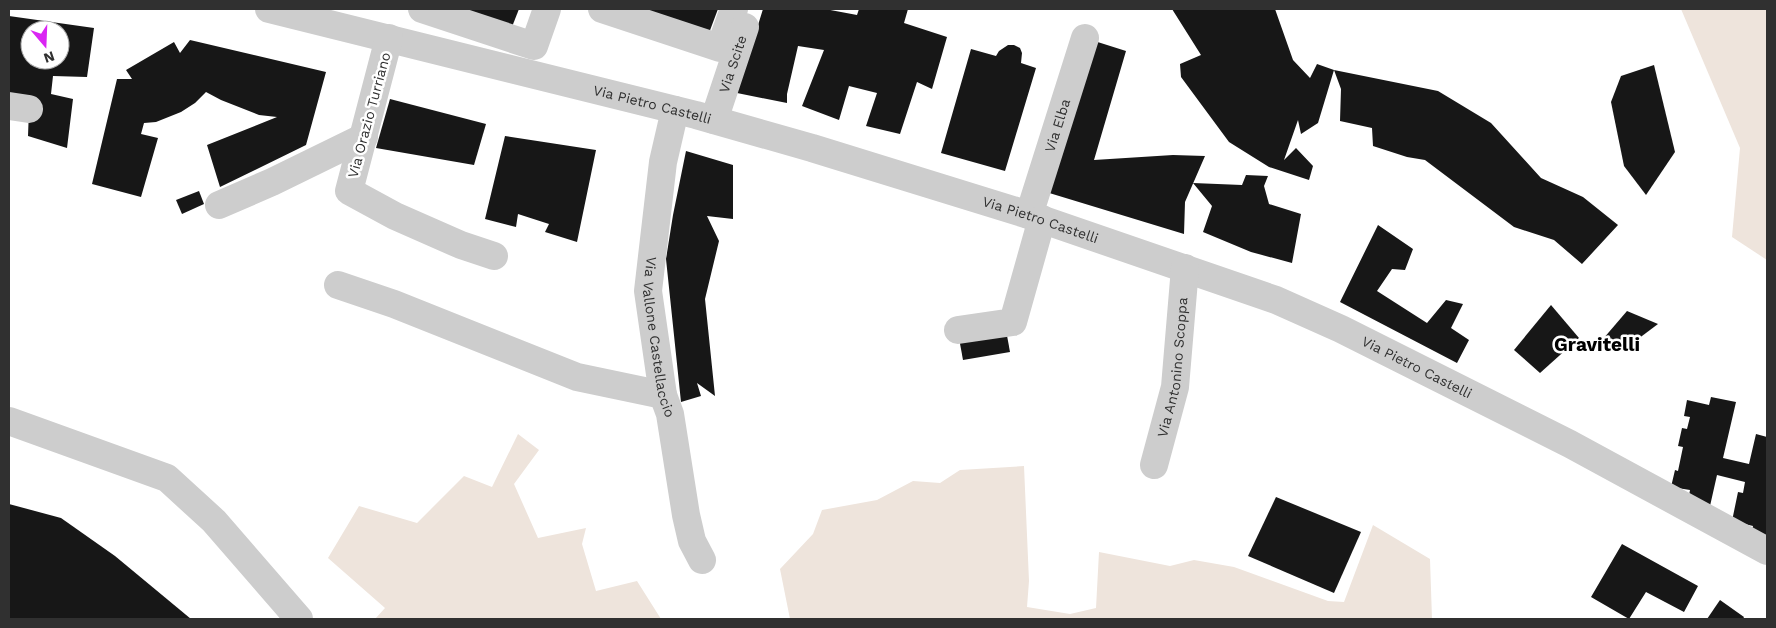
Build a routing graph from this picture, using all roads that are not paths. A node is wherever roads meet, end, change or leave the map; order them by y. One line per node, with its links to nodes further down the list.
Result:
1 (269, 9): 7 (street, Via Pietro Castelli)
2 (422, 9): 3 (street)
3 (547, 9)
4 (602, 9): 5 (street)
5 (734, 9)
6 (752, 9): 10 (street, Via Scite)
7 (389, 38): 9 (street, Via Pietro Castelli); 11 (street, Via Orazio Turriano)
8 (1085, 38): 13 (street, Via Elba)
9 (675, 110): 10 (street, Via Pietro Castelli); 18 (street, Via Vallone Castellaccio)
10 (714, 120): 13 (street, Via Pietro Castelli)
11 (364, 137): 12 (street); 14 (street, Via Orazio Turriano)
12 (219, 205)
13 (1035, 217): 15 (street, Via Pietro Castelli); 17 (street, Via Elba)
14 (494, 256)
15 (1185, 268): 20 (street, Via Antonino Scoppa); 21 (street, Via Pietro Castelli)
16 (338, 285): 18 (street)
17 (958, 330)
18 (663, 395): 22 (street, Via Vallone Castellaccio)
19 (9, 421): 23 (street)
20 (1154, 465)
21 (1767, 551)
22 (702, 560)
23 (299, 619)

